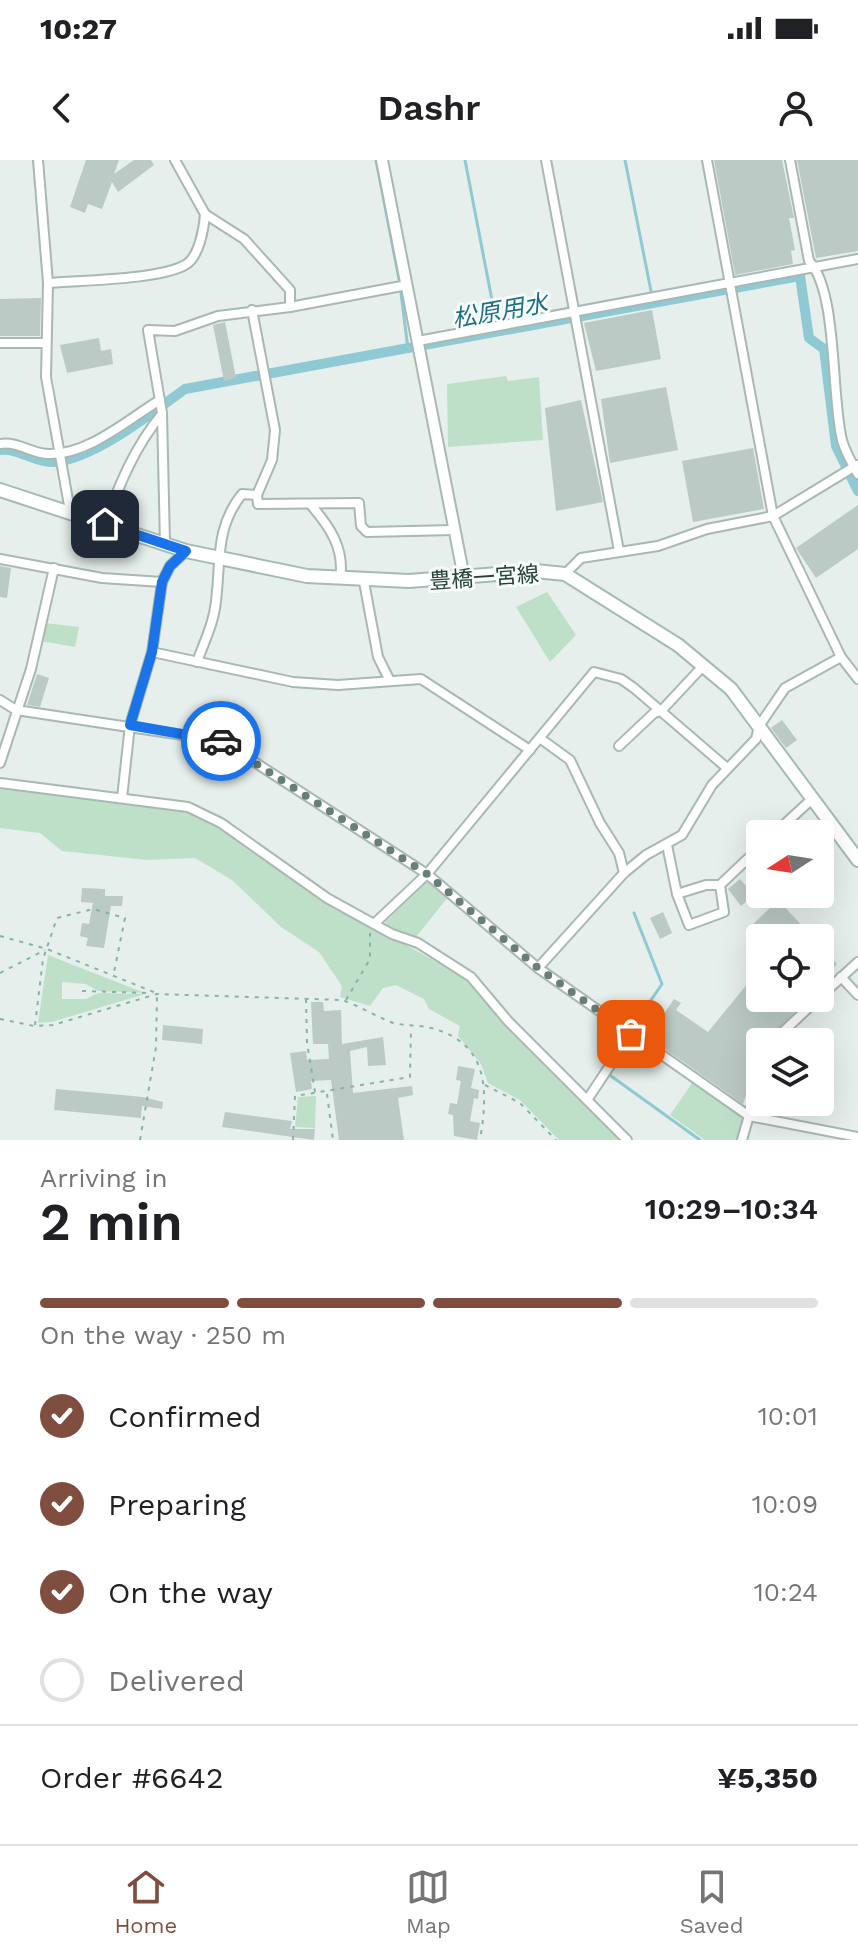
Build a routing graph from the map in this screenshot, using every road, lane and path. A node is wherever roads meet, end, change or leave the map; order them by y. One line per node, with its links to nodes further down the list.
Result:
1 (38, 160): 11 (street)
2 (175, 160): 7 (street)
3 (382, 160): 12 (street)
4 (546, 160): 15 (street)
5 (707, 160): 10 (street)
6 (790, 160): 9 (street)
7 (205, 214): 11 (street); 13 (street)
8 (858, 259): 9 (street)
9 (815, 267): 10 (street); 23 (street)
10 (729, 282): 15 (street); 28 (street)
11 (48, 283): 18 (street)
12 (407, 285): 13 (street); 16 (street)
13 (290, 307): 14 (street)
14 (252, 310): 19 (street); 25 (street)
15 (574, 311): 16 (street); 33 (street)
16 (418, 341): 30 (street)
17 (0, 343): 18 (street)
18 (45, 343): 22 (street)
19 (160, 400): 20 (street); 22 (street)
20 (162, 413): 29 (street); 31 (street)
21 (0, 444): 22 (street)
22 (62, 457): 27 (street)
23 (856, 468): 28 (street)
24 (0, 490): 27 (main road, 豊橋一宮線)
25 (257, 495): 26 (street); 34 (street)
26 (311, 505): 30 (street); 39 (street)
27 (70, 511): 29 (main road, 豊橋一宮線)
28 (773, 516): 33 (street); 43 (street)
29 (105, 524): 31 (main road, 豊橋一宮線)
30 (454, 530): 38 (street)
31 (165, 544): 32 (main road, 豊橋一宮線)
32 (186, 551): 34 (main road, 豊橋一宮線); 40 (street)
33 (619, 551): 37 (street)
34 (217, 557): 39 (main road, 豊橋一宮線); 44 (street)
35 (0, 559): 36 (street)
36 (54, 568): 40 (street); 49 (street)
37 (565, 574): 38 (main road, 豊橋一宮線); 45 (main road, 豊橋一宮線)
38 (464, 578): 41 (main road, 豊橋一宮線)
39 (340, 579): 41 (main road, 豊橋一宮線)
40 (162, 582): 42 (street)
41 (364, 582): 47 (street)
42 (152, 652): 44 (street); 51 (street)
43 (841, 657): 46 (street); 52 (street)
44 (197, 662): 47 (street)
45 (704, 665): 50 (street); 52 (main road, 豊橋一宮線)
46 (858, 679)
47 (390, 681): 55 (street)
48 (0, 700): 49 (street)
49 (16, 710): 51 (street); 56 (street)
50 (661, 711): 53 (street); 54 (street); 57 (street)
51 (130, 725): 59 (street); 66 (street)
52 (759, 726): 57 (street); 60 (main road, 豊橋一宮線)
53 (541, 739): 55 (street); 65 (street)
54 (619, 746)
55 (530, 750): 66 (street)
56 (0, 763)
57 (727, 768): 62 (street)
58 (0, 783): 59 (street)
59 (122, 798): 69 (street)
60 (813, 798): 61 (street); 64 (main road, 豊橋一宮線)
61 (789, 820)
62 (667, 845): 65 (street); 68 (street)
63 (746, 860): 67 (street)
64 (858, 860)
65 (624, 873): 73 (street)
66 (427, 874): 69 (street); 73 (street)
67 (720, 885): 68 (street); 68 (street)
68 (677, 894)
69 (376, 922): 83 (path); 93 (street)
70 (0, 936): 71 (path)
71 (47, 949): 74 (path); 75 (path); 75 (path); 87 (path)
72 (858, 962): 76 (street)
73 (538, 968): 89 (street)
74 (0, 973)
75 (113, 977): 80 (path)
76 (841, 977): 77 (street); 81 (street)
77 (834, 984)
78 (82, 991): 79 (path)
79 (147, 993)
80 (157, 994): 82 (path); 87 (path); 97 (path)
81 (858, 995)
82 (306, 998): 83 (path); 92 (path)
83 (346, 1001): 86 (path)
84 (805, 1012): 88 (street)
85 (0, 1019): 87 (path)
86 (411, 1025): 90 (path); 91 (path)
87 (34, 1026)
88 (787, 1028)
89 (631, 1034): 93 (street); 94 (street)
90 (485, 1085): 100 (path); 101 (path)
91 (327, 1093): 92 (path); 99 (path)
92 (316, 1094): 98 (path)
93 (587, 1100): 102 (street)
94 (746, 1114)
95 (749, 1116): 96 (street); 103 (street)
96 (858, 1137)
97 (140, 1140)
98 (293, 1140)
99 (333, 1140)
100 (480, 1140)
101 (556, 1140)
102 (627, 1140)
103 (742, 1140)

